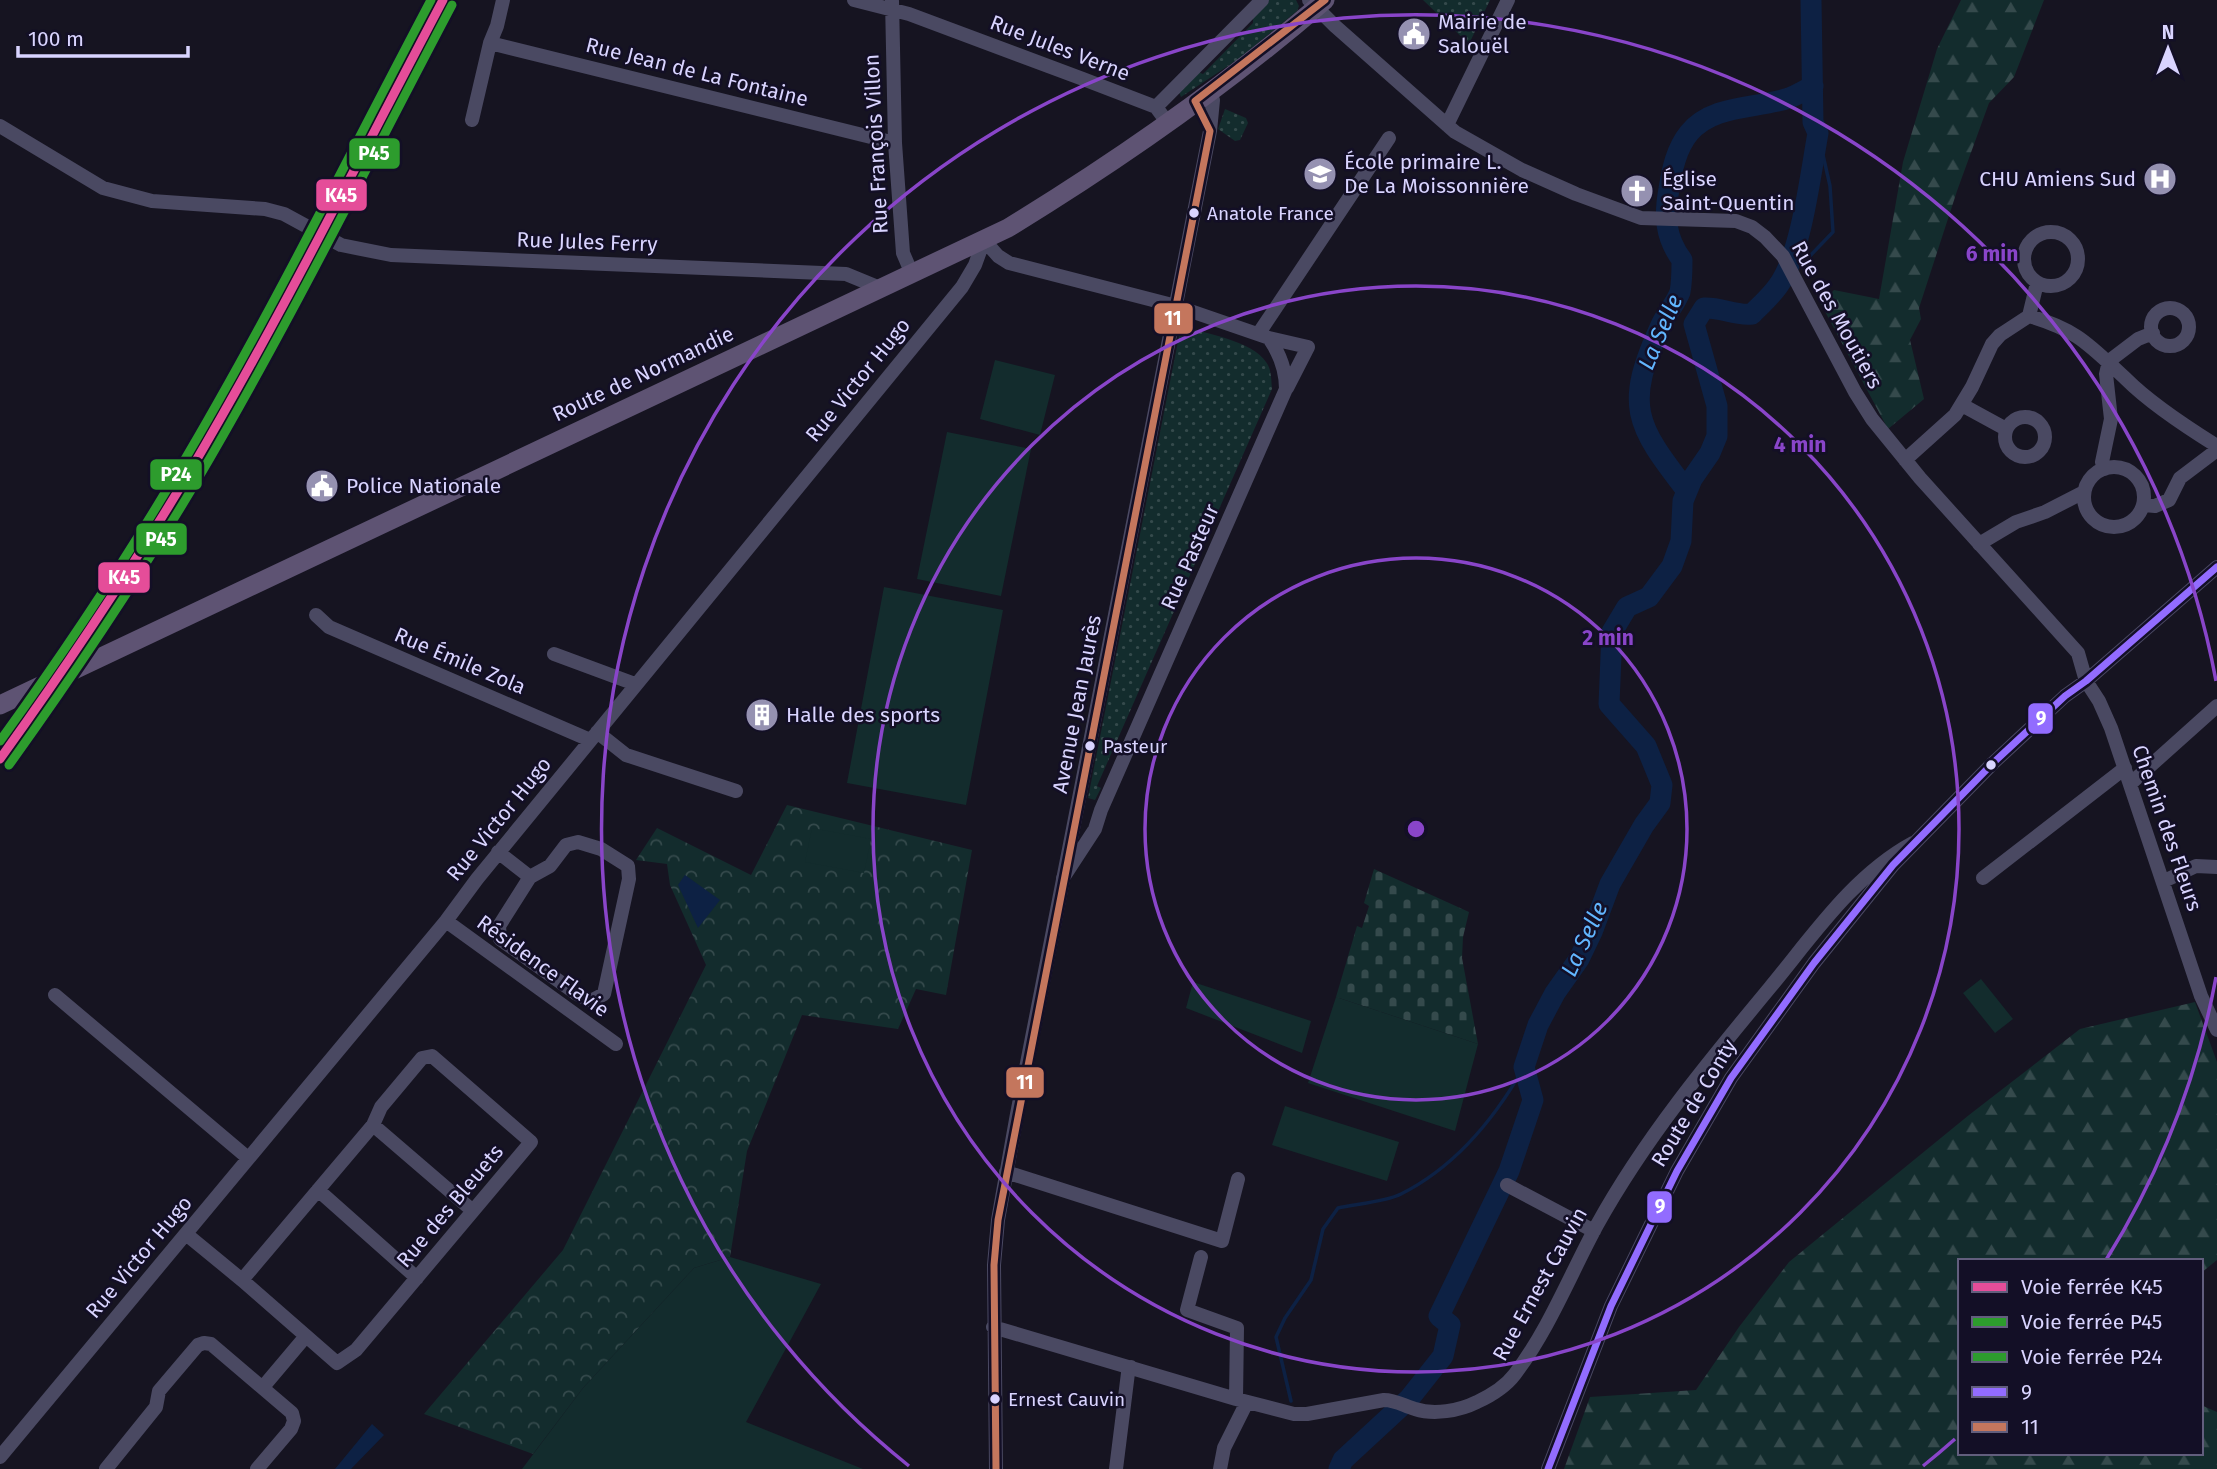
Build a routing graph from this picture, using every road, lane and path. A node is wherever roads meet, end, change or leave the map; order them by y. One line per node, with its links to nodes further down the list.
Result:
1 (503, 0): 7 (street)
2 (854, 0): 6 (street, Rue Jules Verne)
3 (1262, 0): 9 (street)
4 (1508, 0): 11 (street)
5 (1317, 3): 8 (main road, Route de Normandie); 11 (street, Rue des Moutiers)
6 (892, 5): 9 (street, Rue Jules Verne); 14 (street, Rue François Villon)
7 (489, 43): 10 (street); 14 (street, Rue Jean de La Fontaine)
8 (1202, 96): 9 (main road, Route de Normandie); 19 (street, Avenue Jean Jaurès)
9 (1162, 114): 15 (main road, Route de Normandie)
10 (472, 120)
11 (1447, 125): 28 (street, Rue des Moutiers)
12 (0, 126): 18 (street, Rue Jules Ferry)
13 (1390, 138): 22 (street)
14 (895, 143): 16 (street, Rue François Villon)
15 (984, 240): 16 (main road, Route de Normandie); 19 (street); 37 (street, Rue Victor Hugo)
16 (912, 274): 18 (main road, Route de Normandie)
17 (2037, 283): 20 (street)
18 (880, 288): 38 (main road, Route de Normandie)
19 (1176, 306): 22 (street); 44 (street, Avenue Jean Jaurès)
20 (2029, 316): 23 (street); 25 (street)
21 (2153, 333): 23 (street)
22 (1264, 335): 24 (street); 24 (street, Rue Pasteur)
23 (2109, 361): 27 (street); 29 (street)
24 (1286, 389): 45 (street, Rue Pasteur)
25 (1962, 405): 26 (street); 28 (street)
26 (2006, 429)
27 (2217, 448): 31 (street)
28 (1905, 460): 32 (street, Rue des Moutiers)
29 (2104, 468): 30 (street); 31 (street)
30 (2084, 492): 31 (street); 32 (street)
31 (2144, 505)
32 (1979, 544): 36 (street, Rue des Moutiers)
33 (2217, 567): 36 (street)
34 (316, 615): 40 (street, Rue Émile Zola)
35 (554, 654): 37 (street)
36 (2086, 681): 41 (street, Chemin des Fleurs); 47 (street)
37 (635, 684): 40 (street, Rue Victor Hugo)
38 (6, 702)
39 (2217, 706): 42 (street)
40 (593, 736): 43 (street, Rue Émile Zola); 46 (street, Rue Victor Hugo)
41 (2125, 768): 42 (street, Chemin des Fleurs); 51 (street)
42 (2130, 784): 52 (street, Chemin des Fleurs)
43 (736, 791)
44 (1079, 804): 45 (street); 50 (street, Avenue Jean Jaurès)
45 (1101, 810): 50 (street, Rue Pasteur)
46 (498, 852): 49 (street); 53 (street, Rue Victor Hugo)
47 (1889, 862): 65 (street, Rue Ernest Cauvin); 81 (street, Route de Conty)
48 (2217, 867): 52 (street)
49 (530, 877): 49 (street)
50 (1063, 878): 60 (street, Avenue Jean Jaurès)
51 (1983, 878)
52 (2164, 881): 55 (street, Chemin des Fleurs)
53 (446, 921): 57 (street, Résidence Flavie); 59 (street, Rue Victor Hugo)
54 (55, 995): 59 (street)
55 (2213, 1017): 56 (street, Chemin des Fleurs)
56 (2217, 1030)
57 (616, 1044)
58 (373, 1125): 63 (street, Rue des Bleuets); 64 (street); 64 (street, Rue des Bleuets)
59 (248, 1158): 66 (street, Rue Victor Hugo)
60 (1006, 1172): 61 (street); 70 (street, Avenue Jean Jaurès)
61 (1238, 1179)
62 (1507, 1185): 65 (street)
63 (318, 1190): 68 (street); 69 (street, Rue des Bleuets)
64 (473, 1211): 68 (street, Rue des Bleuets)
65 (1594, 1231): 74 (street, Rue Ernest Cauvin)
66 (186, 1234): 69 (street, Rue des Bleuets); 75 (street, Rue Victor Hugo)
67 (1200, 1256): 74 (street)
68 (417, 1278): 71 (street, Rue des Bleuets)
69 (242, 1280): 71 (street, Rue des Bleuets)
70 (993, 1327): 72 (street, Rue Ernest Cauvin); 78 (street, Avenue Jean Jaurès)
71 (306, 1336): 73 (street)
72 (1131, 1367): 74 (street, Rue Ernest Cauvin); 79 (street)
73 (263, 1387): 76 (street); 77 (street)
74 (1242, 1401): 80 (street)
75 (0, 1457)
76 (106, 1469)
77 (257, 1469)
78 (996, 1469)
79 (1116, 1469)
80 (1220, 1469)
81 (1548, 1469)

